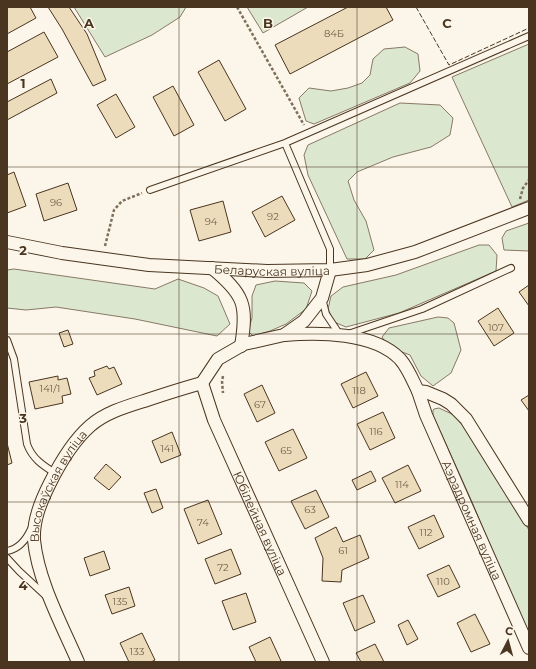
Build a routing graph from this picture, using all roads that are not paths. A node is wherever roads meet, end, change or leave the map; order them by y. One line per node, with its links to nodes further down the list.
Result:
1 (529, 36): 2 (lane)
2 (285, 143): 3 (lane); 8 (lane)
3 (150, 190)
4 (529, 208): 8 (street, Беларуская вуліца)
5 (7, 242): 6 (street, Беларуская вуліца)
6 (212, 268): 8 (street, Беларуская вуліца); 13 (street)
7 (511, 268): 11 (lane)
8 (330, 270): 9 (street)
9 (322, 298): 10 (street); 11 (lane)
10 (284, 335): 11 (street, Аэрадромная вуліца); 13 (street)
11 (341, 336): 15 (street, Аэрадромная вуліца)
12 (7, 340): 16 (lane)
13 (241, 346): 14 (street)
14 (202, 383): 16 (street, Высокаўская вуліца); 24 (street, Юбілейная вуліца)
15 (418, 391): 17 (street); 22 (street, Аэрадромная вуліца)
16 (55, 473): 18 (street, Высокаўская вуліца)
17 (529, 520)
18 (35, 522): 19 (lane); 21 (street, Высокаўская вуліца)
19 (7, 551)
20 (7, 558): 21 (lane)
21 (51, 600): 23 (street, Высокаўская вуліца)
22 (529, 648)
23 (78, 662)
24 (323, 662)

